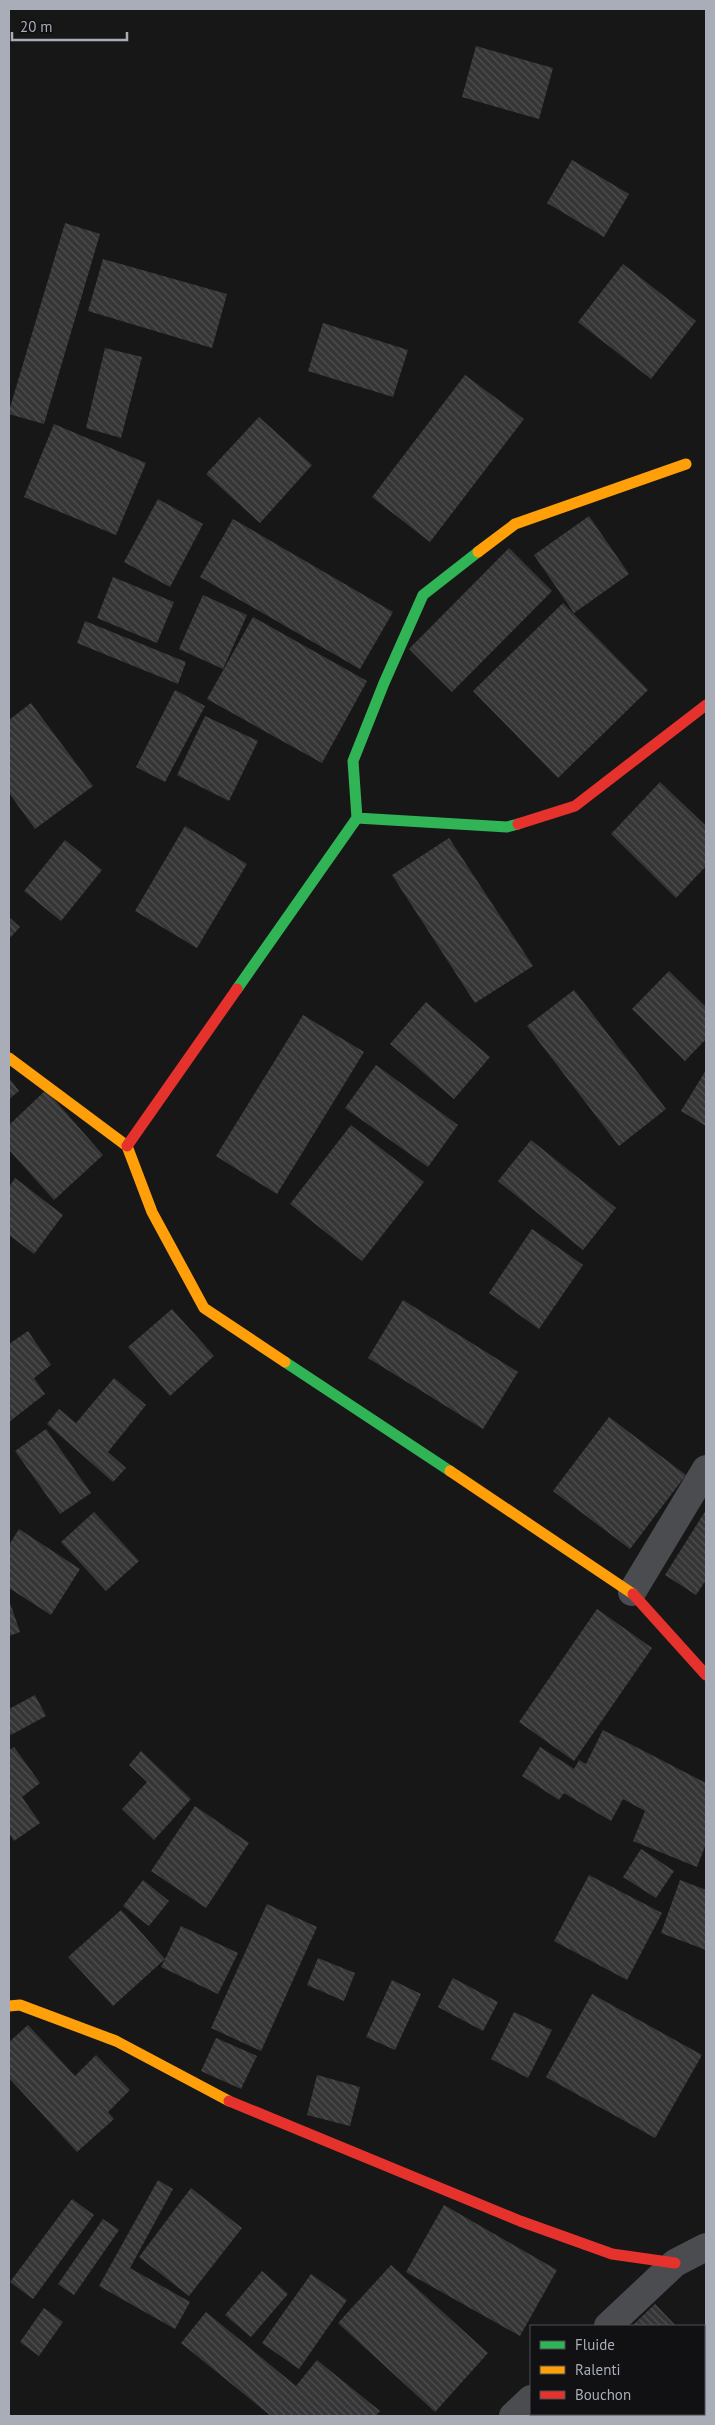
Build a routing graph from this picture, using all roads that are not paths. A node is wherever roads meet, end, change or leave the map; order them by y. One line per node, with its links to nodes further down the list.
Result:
1 (686, 464): 3 (street)
2 (706, 705): 3 (street)
3 (357, 818): 5 (street)
4 (9, 1058): 5 (street)
5 (127, 1146): 7 (street)
6 (706, 1469): 7 (street)
7 (632, 1592): 8 (street)
8 (706, 1675)
9 (9, 2006): 11 (street)
10 (706, 2247): 11 (street)
11 (675, 2263): 12 (street)
12 (609, 2325)
13 (530, 2400): 14 (street)
14 (513, 2416)

